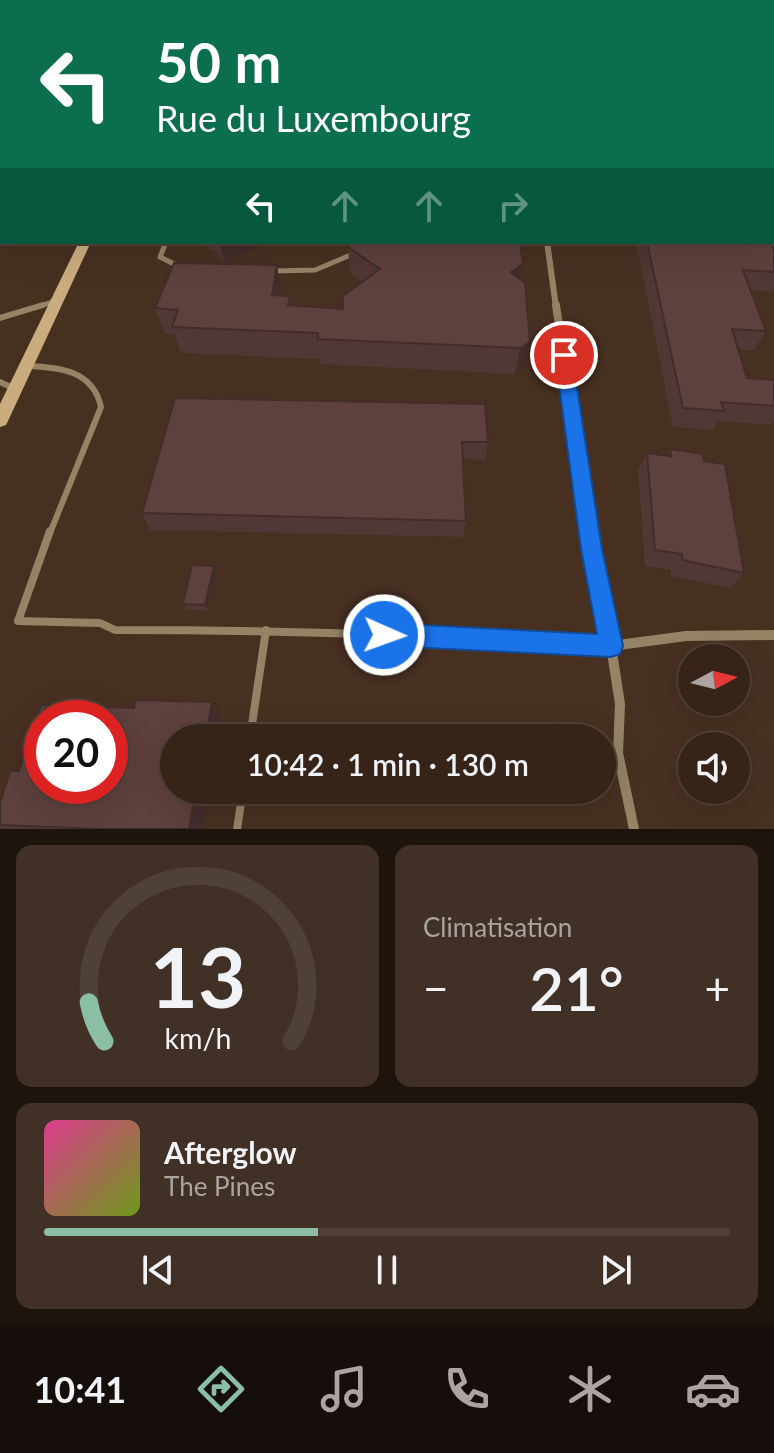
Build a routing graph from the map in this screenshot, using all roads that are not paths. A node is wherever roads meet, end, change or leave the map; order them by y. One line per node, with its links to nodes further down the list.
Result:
1 (84, 244): 7 (main road)
2 (165, 244): 5 (lane)
3 (547, 244): 14 (street)
4 (363, 248): 6 (lane)
5 (193, 267)
6 (267, 271)
7 (58, 300): 8 (lane); 9 (main road)
8 (0, 318)
9 (26, 366): 10 (main road); 12 (lane)
10 (8, 386): 11 (main road)
11 (0, 421)
12 (266, 630): 14 (lane); 15 (lane)
13 (774, 635): 14 (street)
14 (611, 646): 18 (street)
15 (252, 724)
16 (241, 804): 17 (lane)
17 (237, 829)
18 (636, 829)

